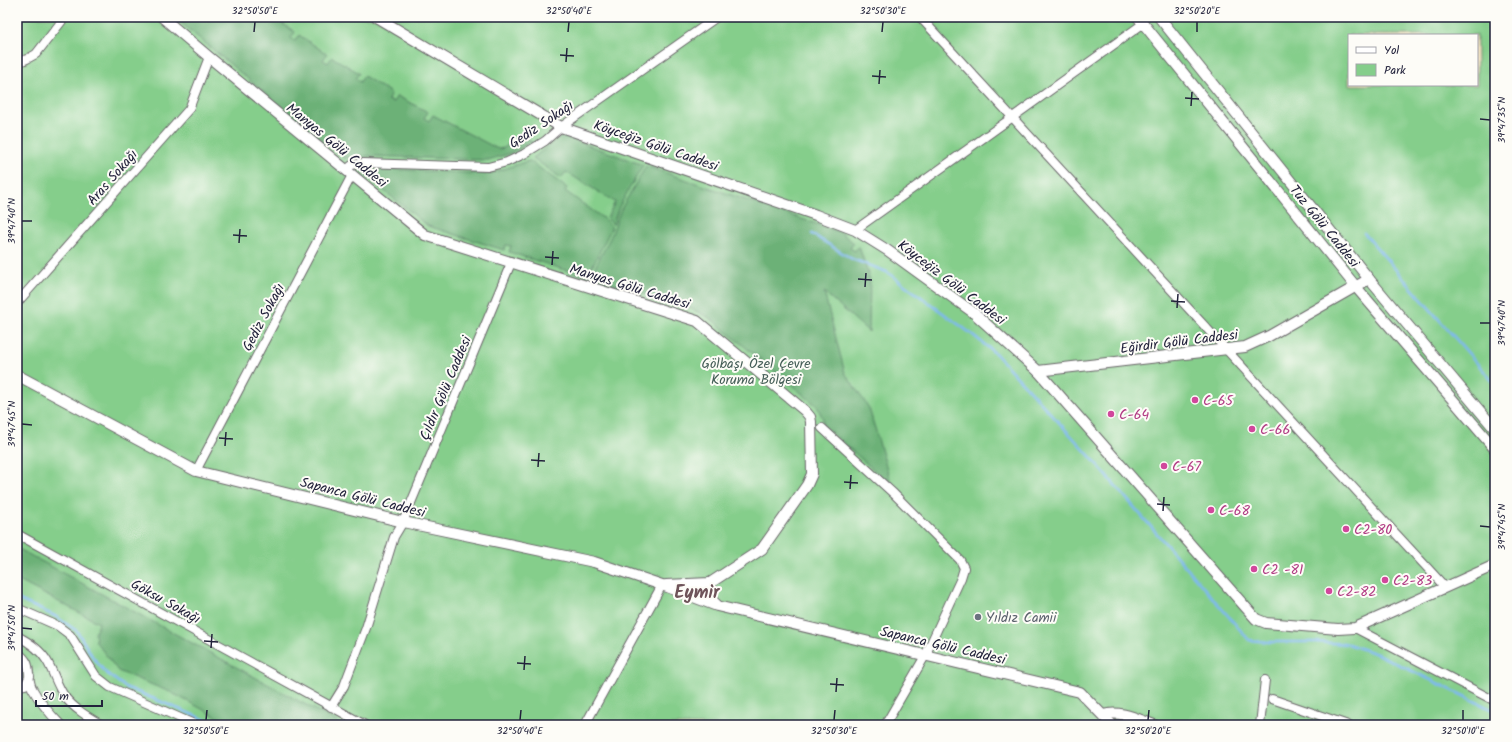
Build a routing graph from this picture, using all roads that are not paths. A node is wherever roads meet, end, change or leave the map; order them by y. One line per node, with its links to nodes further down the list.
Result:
1 (65, 17): 9 (street)
2 (162, 17): 8 (street, Manyas Gölü Caddesi)
3 (376, 17): 11 (street, Köyceğiz Gölü Caddesi)
4 (920, 17): 10 (street)
5 (1159, 17): 15 (street, Tuz Gölü Caddesi)
6 (711, 18): 11 (street, Gediz Sokağı)
7 (1141, 20): 10 (street); 16 (street, Tuz Gölü Caddesi)
8 (209, 57): 12 (street, Manyas Gölü Caddesi); 17 (street, Aras Sokağı)
9 (17, 63)
10 (1012, 118): 13 (street); 18 (street)
11 (561, 127): 12 (street, Gediz Sokağı); 13 (street, Köyceğiz Gölü Caddesi)
12 (350, 170): 14 (street, Manyas Gölü Caddesi); 24 (street, Gediz Sokağı)
13 (855, 230): 19 (street, Köyceğiz Gölü Caddesi)
14 (511, 263): 25 (street, Çıldır Gölü Caddesi); 28 (street, Manyas Gölü Caddesi)
15 (1369, 279): 16 (street, Eğirdir Gölü Caddesi); 22 (street, Tuz Gölü Caddesi)
16 (1356, 287): 18 (street, Eğirdir Gölü Caddesi); 23 (street, Tuz Gölü Caddesi)
17 (17, 304)
18 (1226, 350): 19 (street, Eğirdir Gölü Caddesi); 30 (street)
19 (1038, 370): 33 (street, Köyceğiz Gölü Caddesi)
20 (17, 375): 24 (street, Sapanca Gölü Caddesi)
21 (822, 428): 36 (street)
22 (1495, 429)
23 (1495, 449)
24 (196, 471): 25 (street, Sapanca Gölü Caddesi)
25 (403, 522): 29 (street, Sapanca Gölü Caddesi); 42 (street, Çıldır Gölü Caddesi)
26 (17, 534): 42 (street, Göksu Sokağı)
27 (1495, 565): 30 (street, Köyceğiz Gölü Caddesi)
28 (710, 583): 29 (street); 31 (street)
29 (662, 585): 31 (street, Sapanca Gölü Caddesi); 48 (street)
30 (1445, 587): 33 (street, Köyceğiz Gölü Caddesi)
31 (717, 606): 36 (street, Sapanca Gölü Caddesi)
32 (17, 608): 46 (street)
33 (1355, 628): 41 (street)
34 (17, 636): 45 (street)
35 (17, 652): 37 (street)
36 (925, 656): 43 (street, Sapanca Gölü Caddesi); 49 (street)
37 (30, 676): 39 (street); 44 (street)
38 (1265, 680): 52 (street)
39 (17, 686)
40 (1272, 699): 53 (street)
41 (1495, 701)
42 (331, 707): 47 (street, Göksu Sokağı)
43 (1103, 715): 50 (street, Sapanca Gölü Caddesi); 51 (street)
44 (61, 725)
45 (102, 725)
46 (196, 725)
47 (365, 725)
48 (585, 725)
49 (885, 725)
50 (1112, 725)
51 (1154, 725)
52 (1260, 725)
53 (1348, 725)

